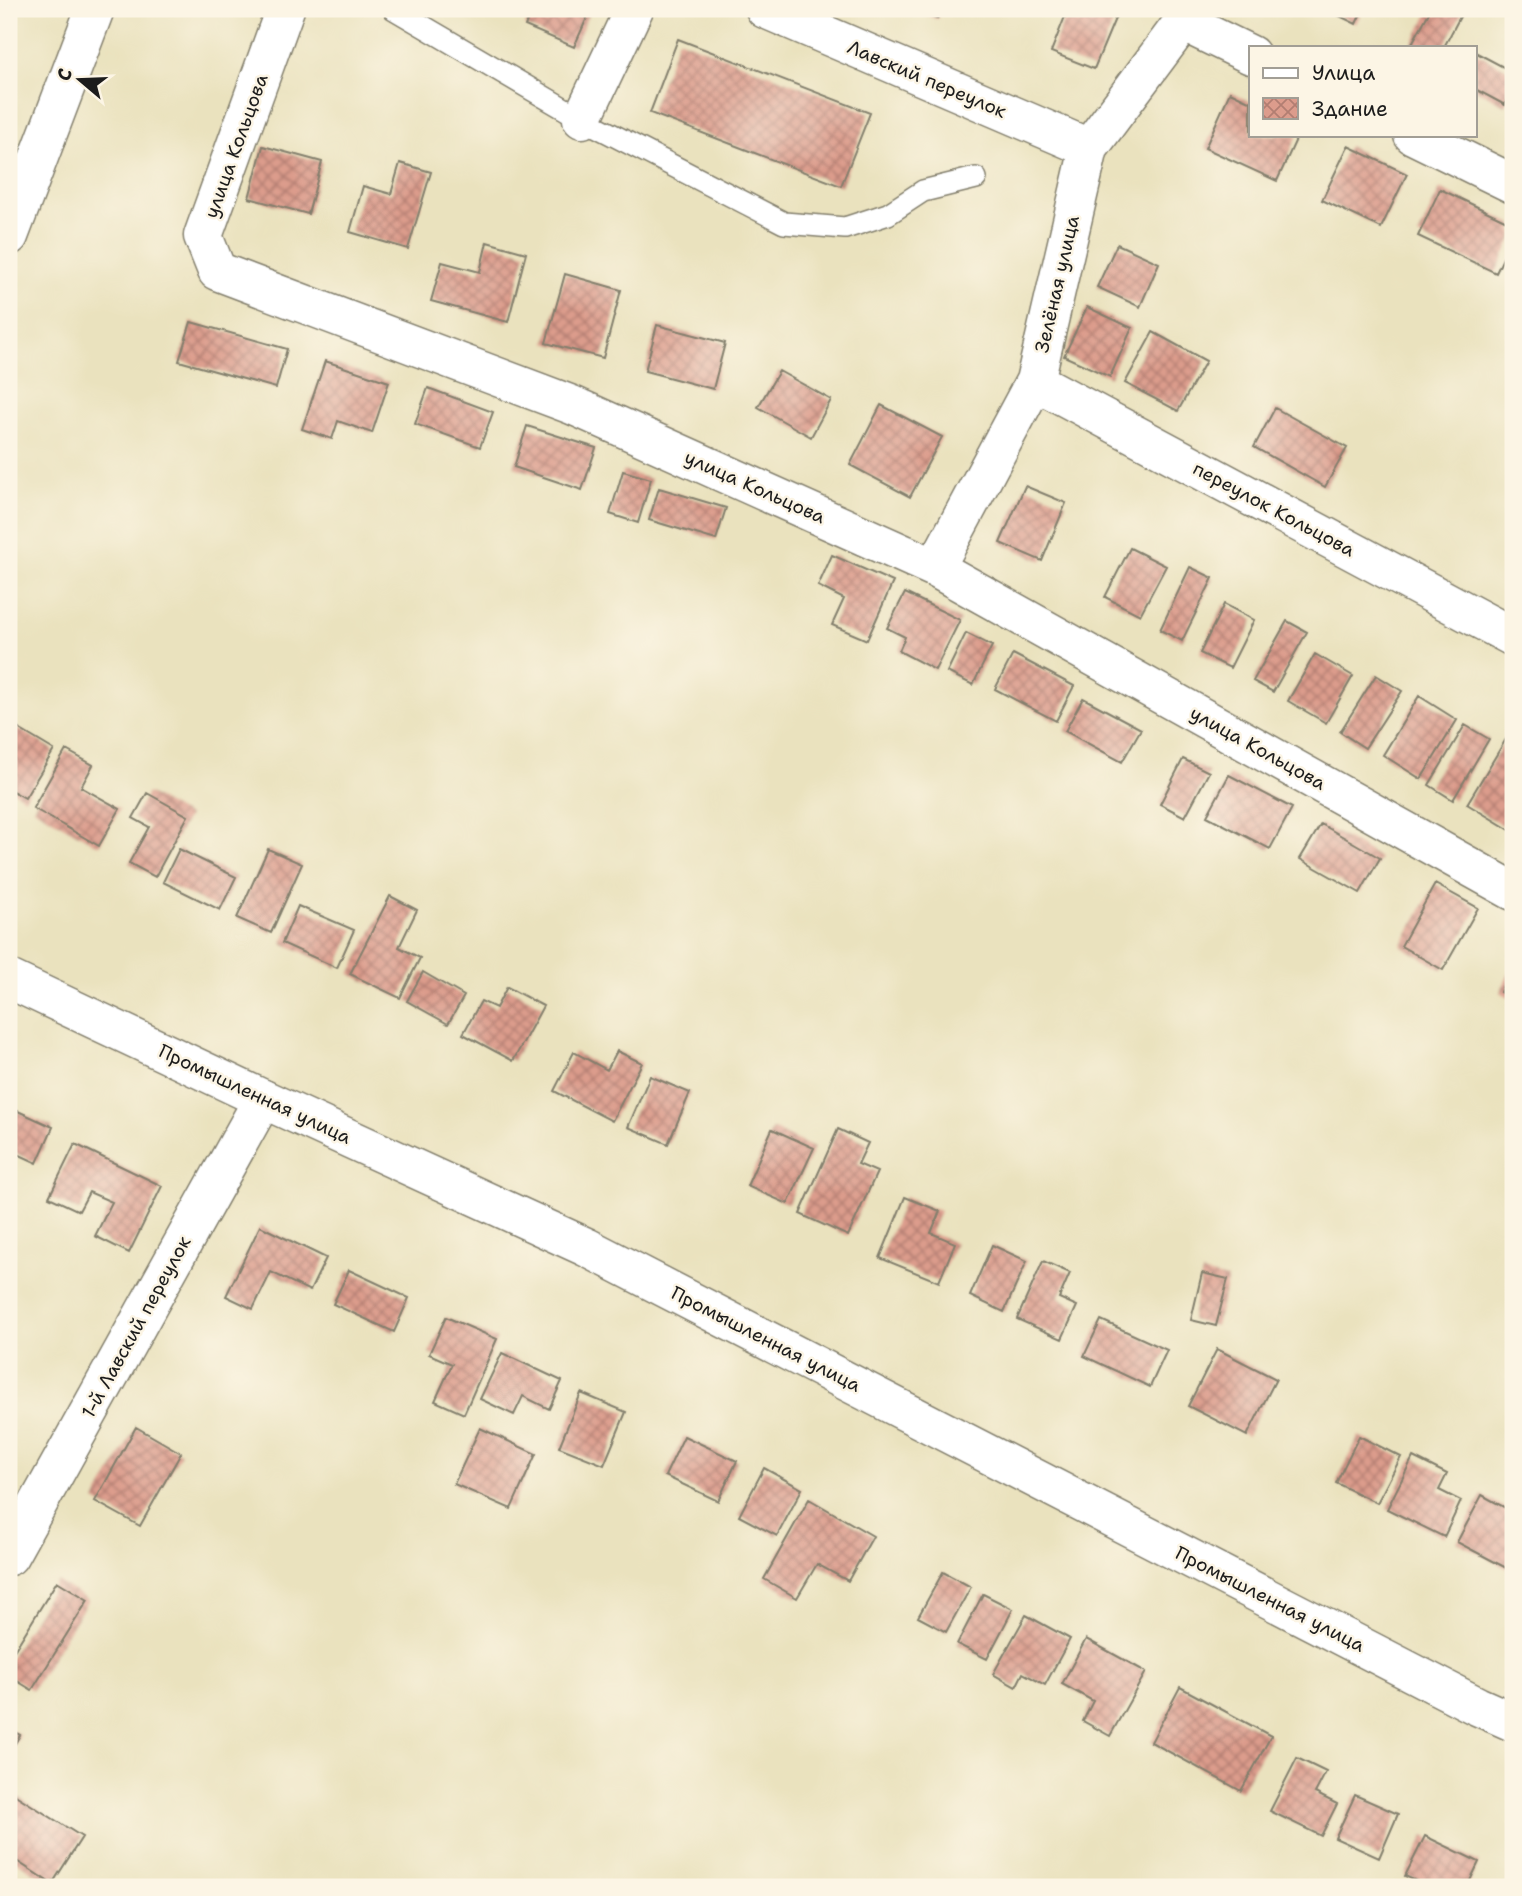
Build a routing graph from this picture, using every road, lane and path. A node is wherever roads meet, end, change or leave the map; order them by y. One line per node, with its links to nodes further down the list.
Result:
1 (94, 9): 13 (main road)
2 (285, 9): 15 (main road, улица Кольцова)
3 (394, 9): 8 (lane)
4 (634, 9): 8 (main road)
5 (765, 9): 10 (main road, Лавский переулок)
6 (1185, 15): 7 (main road); 10 (main road, Зелёная улица)
7 (1249, 54)
8 (582, 119): 11 (lane)
9 (1415, 136): 12 (main road)
10 (1089, 148): 14 (main road, Зелёная улица)
11 (976, 178)
12 (1513, 184)
13 (9, 236)
14 (1035, 381): 15 (main road, Зелёная улица); 16 (main road, переулок Кольцова)
15 (935, 568): 17 (main road, улица Кольцова)
16 (1513, 637)
17 (1513, 891)
18 (9, 979): 19 (main road, Промышленная улица)
19 (263, 1099): 20 (main road, 1-й Лавский переулок); 21 (main road, Промышленная улица)
20 (9, 1556)
21 (1513, 1722)

